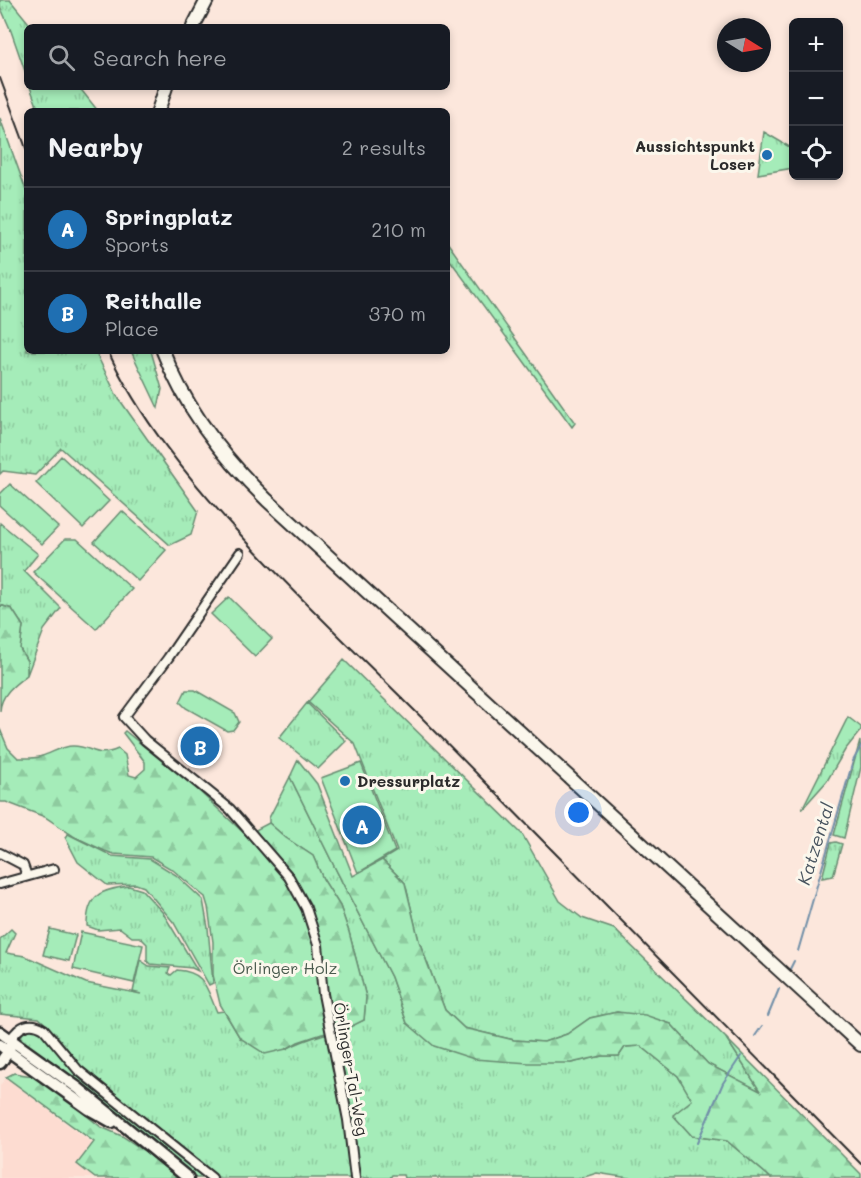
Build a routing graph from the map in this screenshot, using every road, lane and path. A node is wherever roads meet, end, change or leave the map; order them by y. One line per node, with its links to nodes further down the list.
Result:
1 (207, 0): 2 (main road)
2 (195, 24)
3 (165, 90): 4 (main road)
4 (159, 108)
5 (164, 354): 13 (main road)
6 (240, 553): 20 (street, Örlinger-Tal-Weg)
7 (0, 853): 9 (street)
8 (54, 869): 9 (street)
9 (27, 876): 10 (street)
10 (0, 884)
11 (0, 1032): 12 (main road)
12 (11, 1039): 14 (main road); 17 (main road); 19 (street)
13 (861, 1045)
14 (2, 1047): 15 (main road); 16 (main road)
15 (22, 1061): 16 (main road); 17 (main road)
16 (0, 1064)
17 (126, 1129): 18 (main road)
18 (188, 1178)
19 (212, 1178)
20 (354, 1178)

